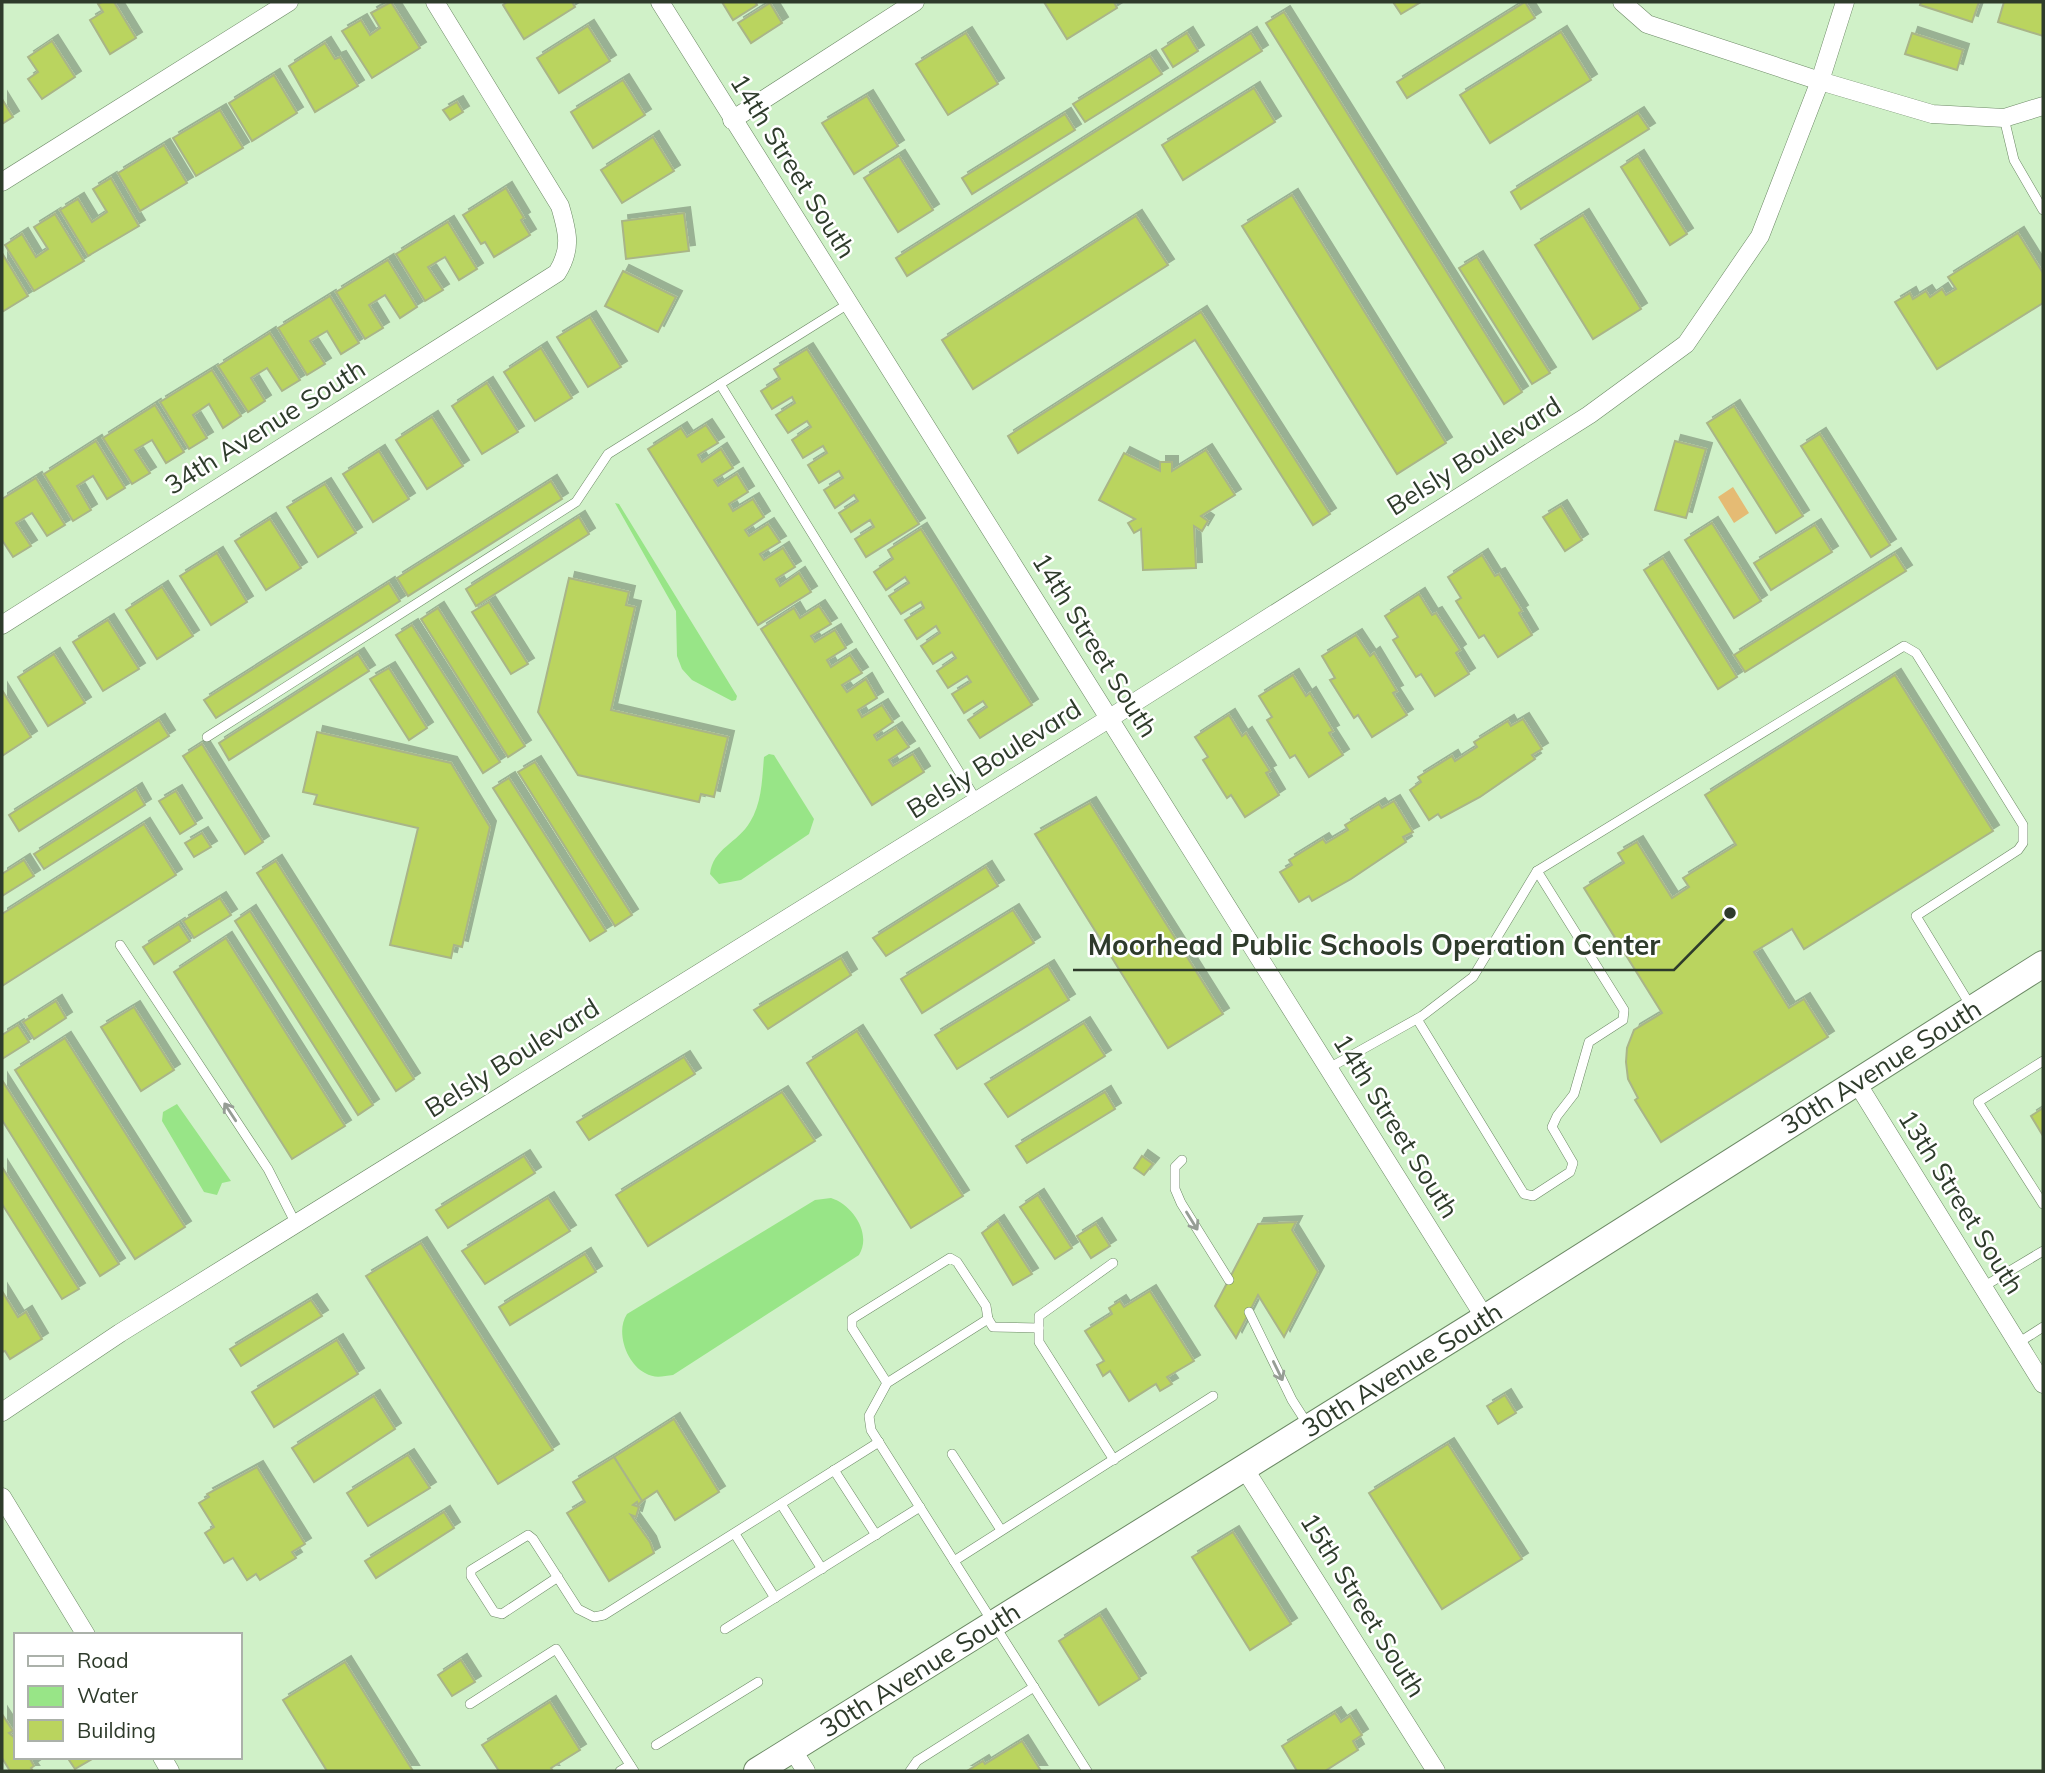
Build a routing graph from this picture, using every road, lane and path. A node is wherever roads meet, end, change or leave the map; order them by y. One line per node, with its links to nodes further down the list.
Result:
1 (289, 2): 11 (street)
2 (435, 2): 15 (street, 34th Avenue South)
3 (660, 2): 10 (street, 14th Street South)
4 (915, 2): 10 (street)
5 (1622, 2): 7 (street)
6 (1845, 2): 7 (street, Belsly Boulevard)
7 (1820, 82): 9 (street); 16 (street, Belsly Boulevard)
8 (2043, 107): 9 (street)
9 (2004, 118): 12 (lane)
10 (732, 120): 13 (street, 14th Street South)
11 (2, 182)
12 (2043, 210)
13 (848, 304): 14 (lane); 16 (street, 14th Street South)
14 (720, 384): 17 (lane); 18 (lane)
15 (2, 625)
16 (1111, 718): 18 (street, Belsly Boulevard); 25 (street, 14th Street South)
17 (207, 737)
18 (978, 801): 29 (street, Belsly Boulevard)
19 (1537, 871): 22 (lane); 23 (lane); 23 (lane)
20 (120, 944): 29 (lane, one-way to 20)
21 (2043, 964): 22 (street, 30th Avenue South)
22 (1973, 1009): 26 (street, 30th Avenue South)
23 (1417, 1018): 25 (lane)
24 (2043, 1061): 28 (lane)
25 (1329, 1068): 35 (street, 14th Street South)
26 (1857, 1083): 33 (street, 13th Street South); 35 (street, 30th Avenue South)
27 (1182, 1160): 32 (lane, one-way to 32)
28 (2043, 1204)
29 (296, 1224): 43 (street, Belsly Boulevard)
30 (2043, 1251): 33 (lane)
31 (1113, 1263): 38 (lane)
32 (1229, 1280)
33 (1983, 1287): 39 (street, 13th Street South)
34 (1249, 1312): 44 (lane, one-way to 44)
35 (1485, 1318): 44 (street, 30th Avenue South)
36 (988, 1319): 38 (lane); 40 (lane); 40 (lane)
37 (2043, 1327): 39 (lane)
38 (1039, 1328): 47 (lane)
39 (2018, 1343): 41 (street, 13th Street South)
40 (887, 1383): 45 (lane)
41 (2043, 1384)
42 (1213, 1396): 47 (lane)
43 (2, 1412)
44 (1310, 1427): 48 (street, 30th Avenue South)
45 (879, 1442): 49 (lane); 52 (lane)
46 (952, 1454): 53 (lane)
47 (1114, 1460): 53 (lane)
48 (1244, 1468): 60 (street, 30th Avenue South); 73 (street, 15th Street South)
49 (834, 1471): 51 (lane); 55 (lane)
50 (2, 1497): 62 (street)
51 (781, 1504): 54 (lane); 57 (lane)
52 (920, 1507): 55 (lane); 56 (lane)
53 (1002, 1530): 56 (lane)
54 (735, 1534): 58 (lane); 59 (lane)
55 (876, 1535): 57 (lane)
56 (954, 1561): 60 (lane)
57 (822, 1569): 59 (lane)
58 (558, 1577): 58 (lane)
59 (775, 1598): 61 (lane)
60 (994, 1624): 64 (lane); 67 (street, 30th Avenue South)
61 (725, 1629)
62 (85, 1633)
63 (758, 1682): 66 (lane)
64 (1034, 1687): 71 (lane); 72 (lane)
65 (470, 1704): 68 (lane)
66 (656, 1745)
67 (799, 1760): 70 (street, 30th Avenue South)
68 (632, 1768): 69 (lane)
69 (620, 1771)
70 (757, 1771)
71 (910, 1771)
72 (1087, 1771)
73 (1436, 1771)

